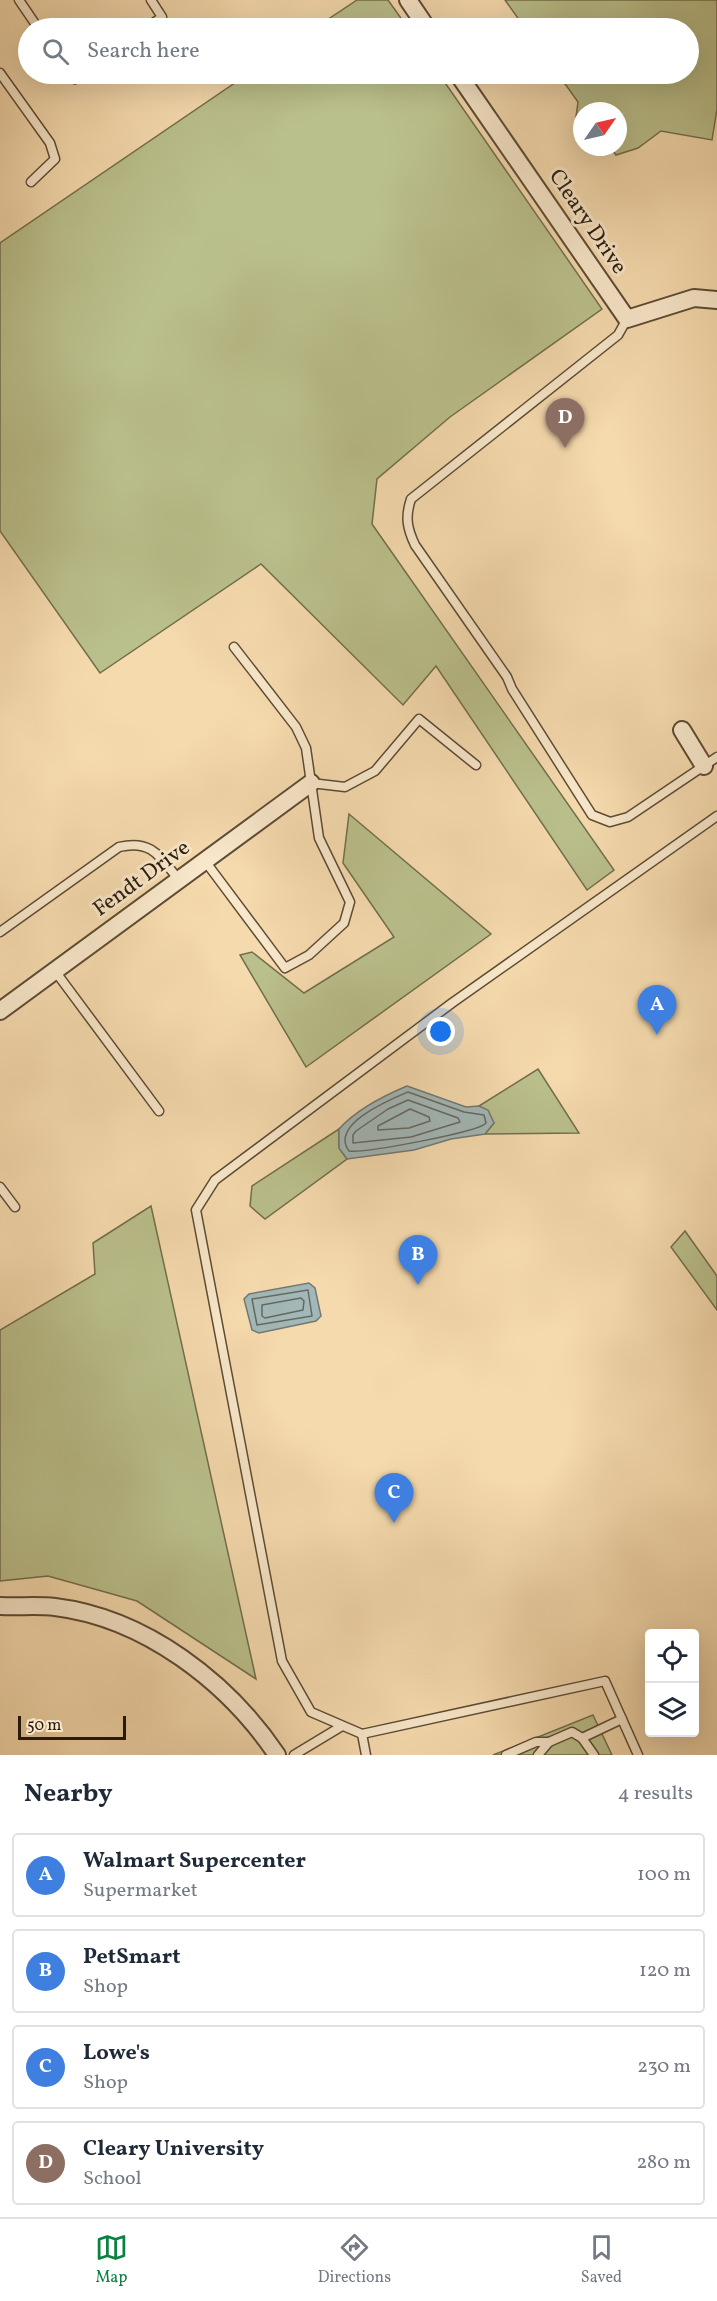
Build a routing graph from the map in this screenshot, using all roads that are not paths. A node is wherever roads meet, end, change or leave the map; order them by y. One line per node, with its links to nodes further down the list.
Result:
1 (19, 0): 4 (lane)
2 (151, 0): 5 (lane)
3 (408, 0): 6 (street)
4 (31, 18)
5 (161, 18)
6 (420, 18)
7 (0, 72): 9 (lane)
8 (465, 84): 11 (street, Cleary Drive)
9 (31, 182)
10 (717, 300): 11 (street)
11 (627, 319): 14 (lane)
12 (234, 647): 16 (lane)
13 (682, 730): 14 (street)
14 (710, 761)
15 (476, 765): 16 (lane)
16 (311, 783): 18 (street, Fendt Drive); 18 (lane)
17 (717, 816): 28 (lane)
18 (205, 861): 19 (street, Fendt Drive)
19 (179, 880): 20 (lane); 21 (street, Fendt Drive)
20 (0, 932)
21 (55, 971): 22 (street, Fendt Drive); 23 (lane)
22 (0, 1011)
23 (159, 1111)
24 (0, 1188): 25 (lane)
25 (15, 1207)
26 (0, 1606): 32 (street)
27 (622, 1719): 29 (lane); 30 (lane); 38 (lane)
28 (342, 1726): 29 (lane); 33 (lane)
29 (362, 1734): 34 (lane)
30 (582, 1738): 31 (lane); 37 (lane)
31 (549, 1742): 35 (lane); 36 (lane)
32 (277, 1755)
33 (294, 1755)
34 (366, 1755)
35 (506, 1755)
36 (538, 1755)
37 (594, 1755)
38 (638, 1755)

